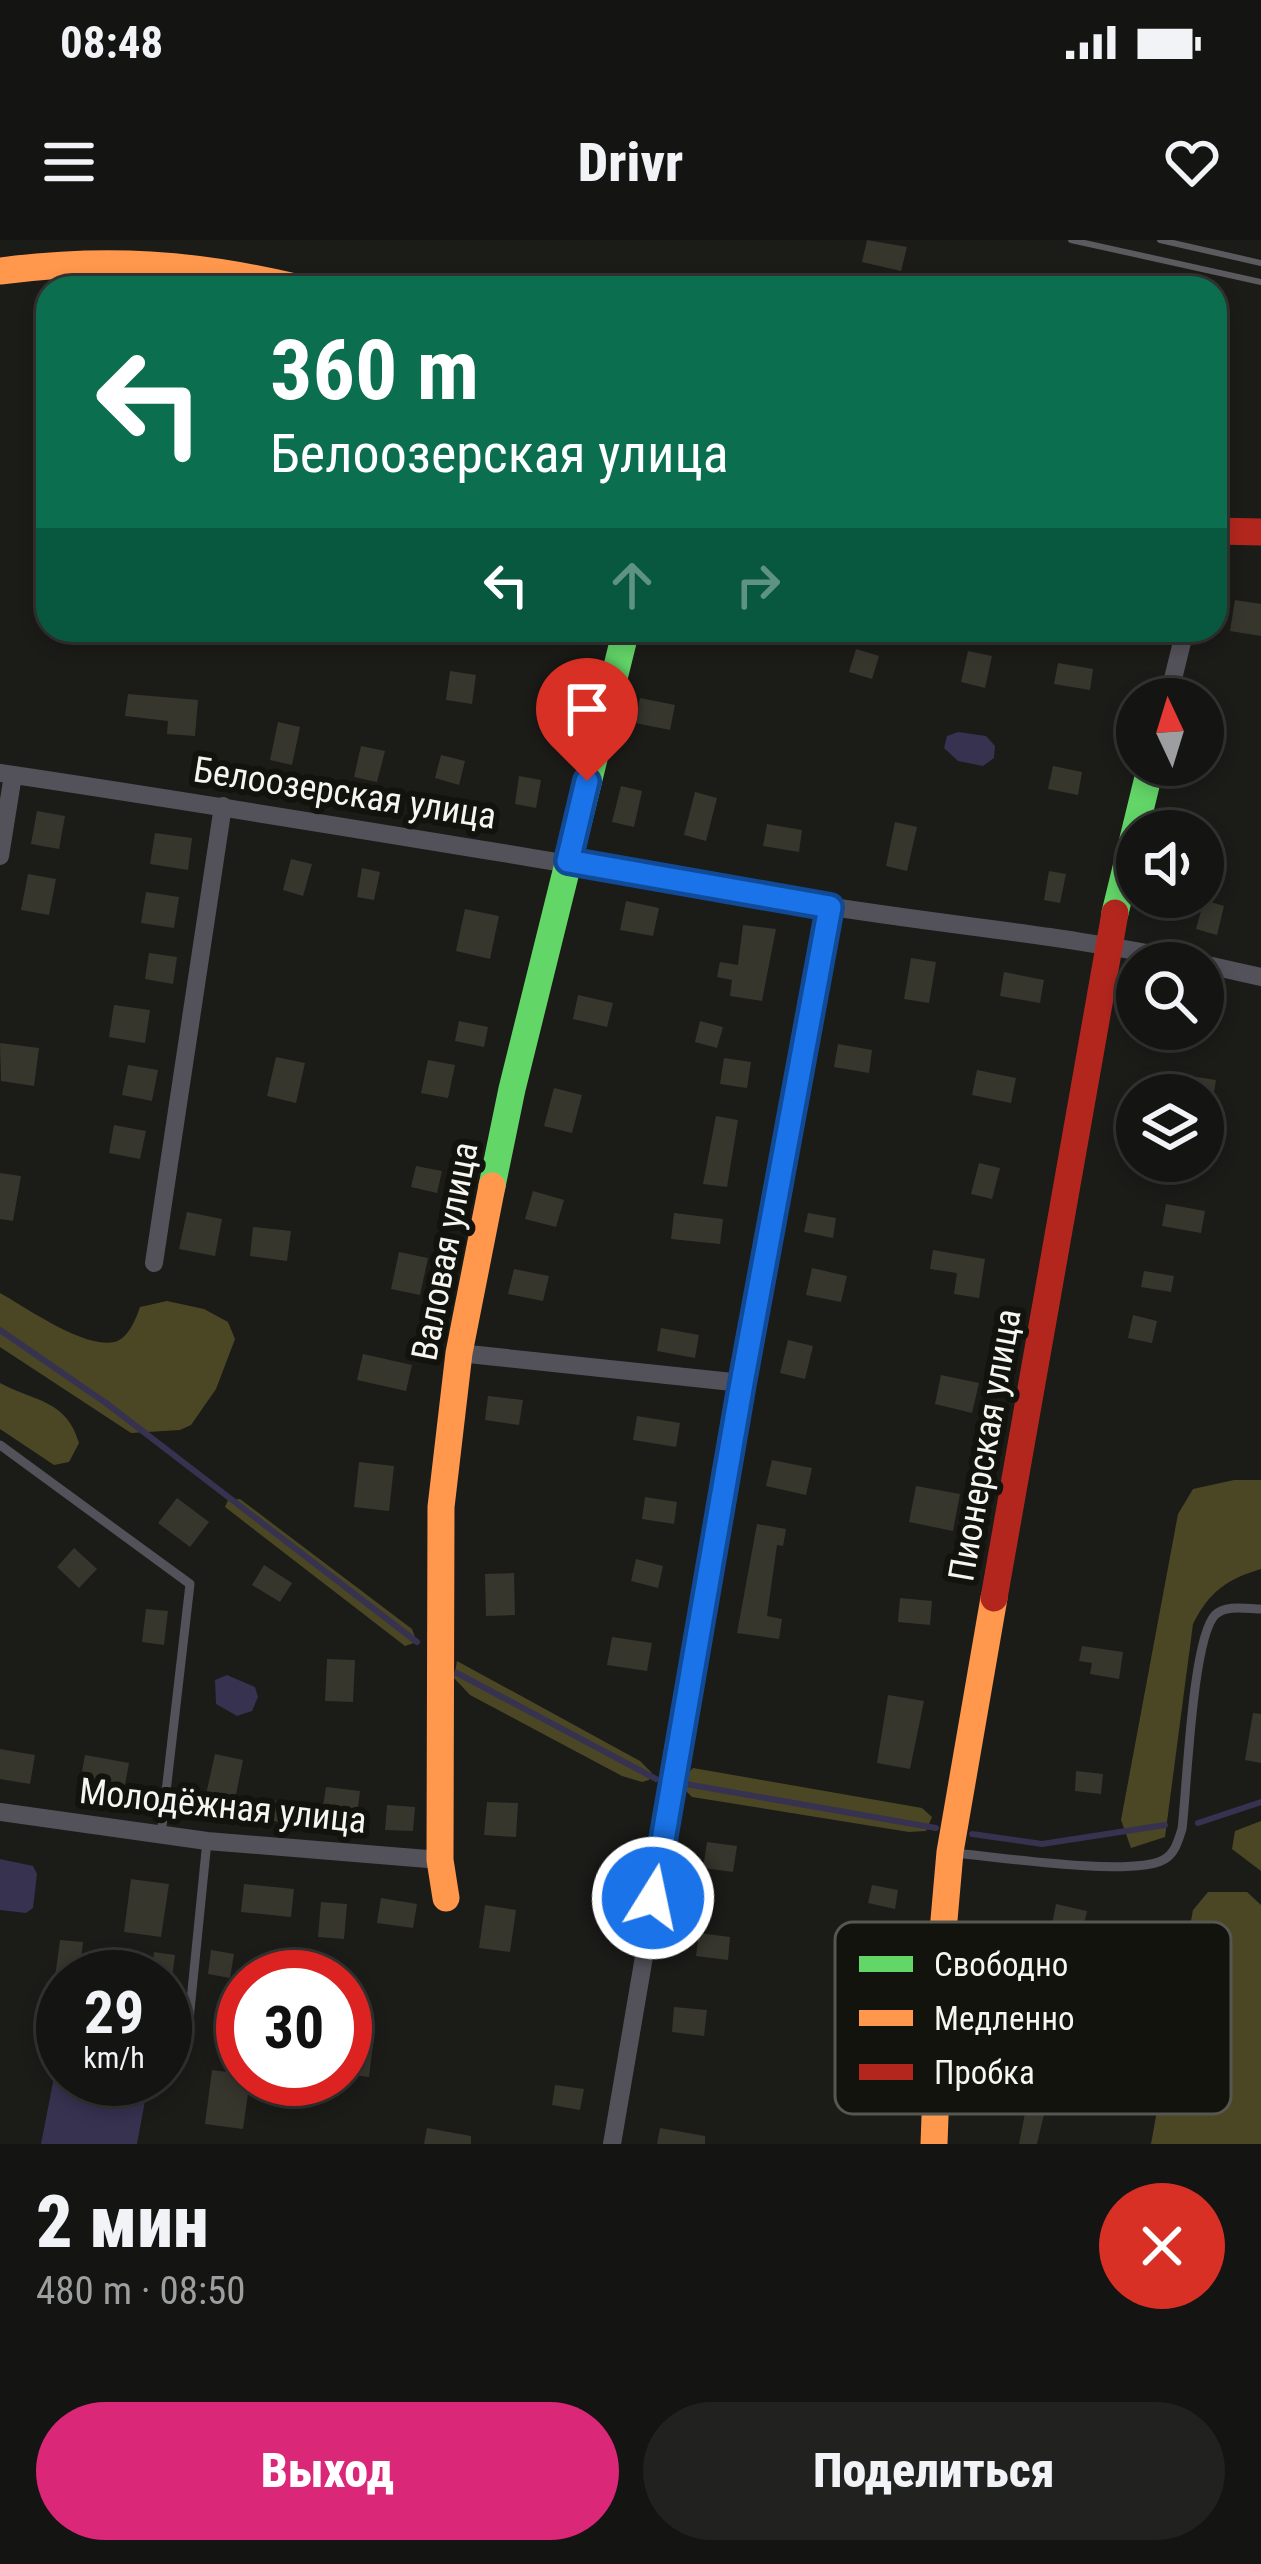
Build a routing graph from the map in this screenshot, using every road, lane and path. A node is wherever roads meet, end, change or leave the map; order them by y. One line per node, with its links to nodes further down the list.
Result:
1 (0, 271): 2 (street)
2 (252, 276)
3 (1227, 531): 4 (street)
4 (1261, 532)
5 (623, 642): 12 (street, Валовая улица)
6 (1182, 642): 7 (street)
7 (1173, 678)
8 (7, 774): 10 (street, Белоозерская улица); 11 (street)
9 (1146, 786): 14 (street, Пионерская улица)
10 (223, 806): 12 (street, Белоозерская улица); 18 (street)
11 (0, 856)
12 (568, 861): 13 (street, Белоозерская улица); 19 (street, Валовая улица)
13 (830, 907): 14 (street, Белоозерская улица); 20 (street)
14 (1107, 943): 15 (street, Белоозерская улица); 26 (street, Пионерская улица)
15 (1116, 945)
16 (1224, 969): 17 (street, Белоозерская улица)
17 (1261, 977)
18 (154, 1263)
19 (459, 1353): 20 (street); 27 (street, Валовая улица)
20 (742, 1383): 32 (street)
21 (0, 1445): 24 (lane)
22 (1261, 1609): 26 (lane)
23 (0, 1812): 24 (street, Молодёжная улица)
24 (161, 1835): 25 (street, Молодёжная улица)
25 (207, 1841): 27 (street, Молодёжная улица); 30 (lane)
26 (950, 1852): 29 (street, Пионерская улица)
27 (440, 1860): 28 (street, Валовая улица)
28 (446, 1898)
29 (944, 1922)
30 (192, 1990)
31 (935, 2114): 33 (street, Пионерская улица)
32 (612, 2144)
33 (934, 2144)

